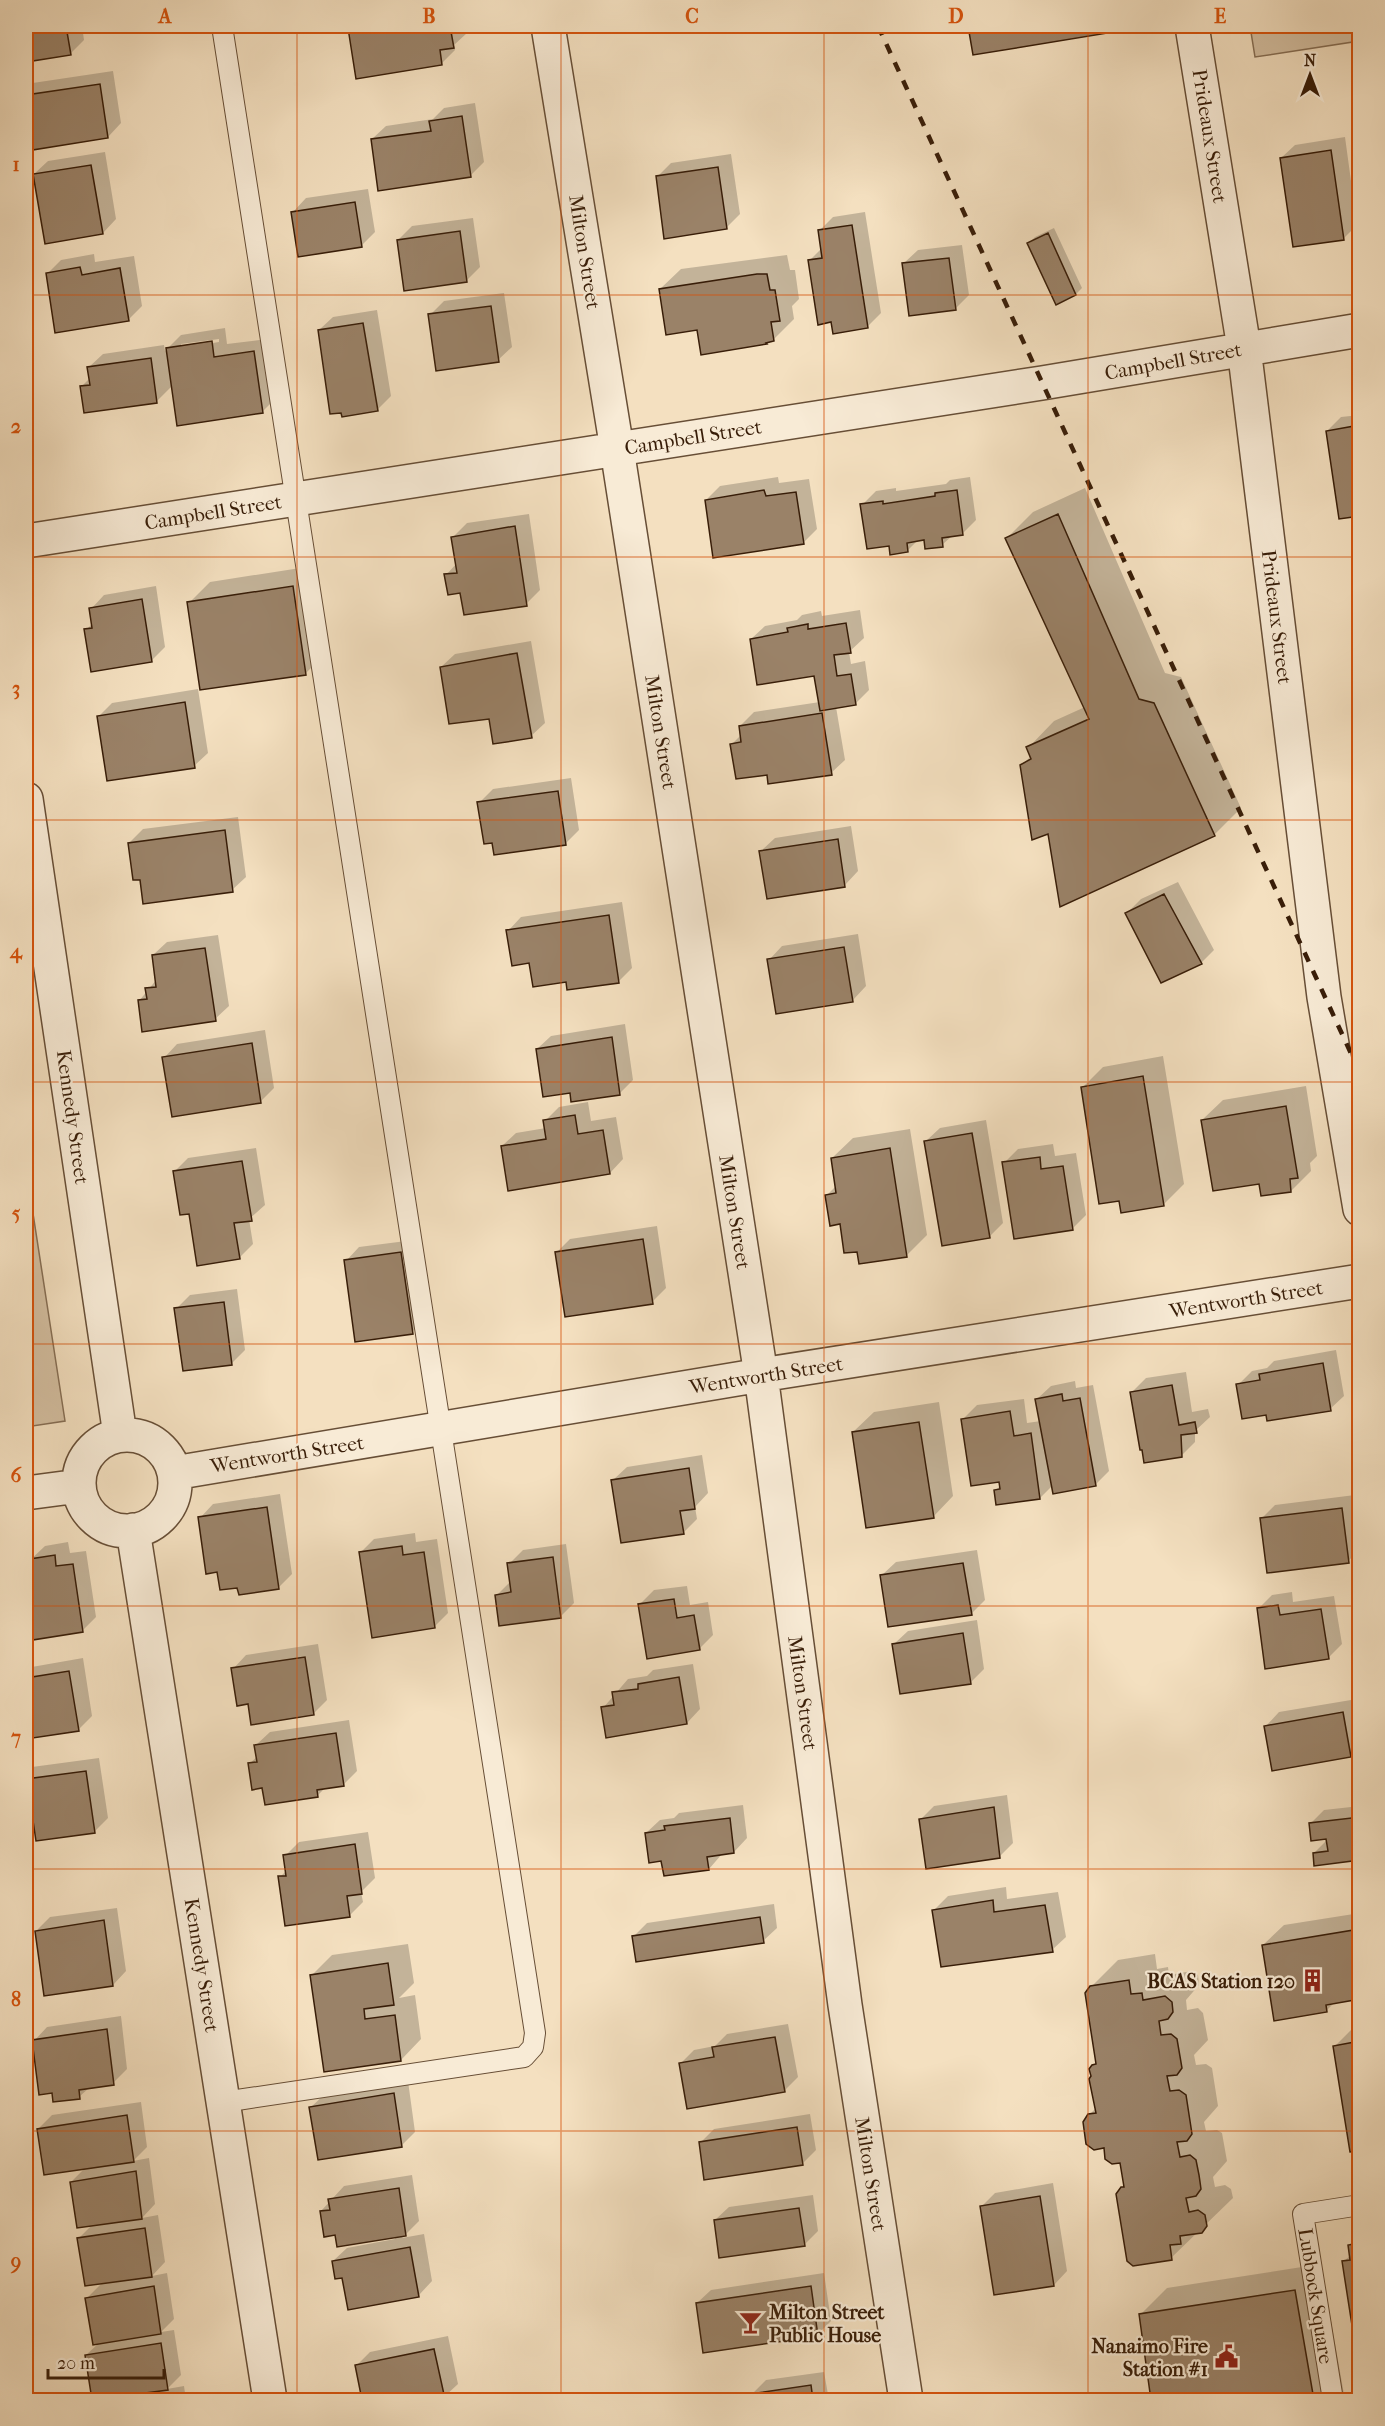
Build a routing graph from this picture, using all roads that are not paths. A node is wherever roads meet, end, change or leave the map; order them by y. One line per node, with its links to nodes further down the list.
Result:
1 (222, 26): 7 (lane)
2 (548, 26): 6 (street, Milton Street)
3 (1192, 26): 5 (street, Prideaux Street)
4 (1359, 330): 5 (street, Campbell Street)
5 (1244, 348): 6 (street, Campbell Street); 10 (street, Prideaux Street)
6 (617, 448): 7 (street, Campbell Street); 12 (street, Milton Street)
7 (299, 499): 8 (street, Campbell Street); 13 (lane)
8 (26, 541)
9 (26, 799): 14 (street, Kennedy Street)
10 (1359, 1209)
11 (1359, 1281): 12 (street, Wentworth Street)
12 (761, 1375): 13 (street, Wentworth Street); 22 (street, Milton Street)
13 (440, 1429): 15 (street, Wentworth Street); 19 (lane)
14 (120, 1435): 15 (street); 16 (street)
15 (174, 1473): 18 (street)
16 (80, 1486): 17 (street); 18 (street)
17 (26, 1493)
18 (133, 1530): 19 (street, Kennedy Street)
19 (224, 2102): 21 (street, Kennedy Street)
20 (1359, 2205): 23 (lane, Lubbock Square)
21 (270, 2400)
22 (906, 2400)
23 (1333, 2400)

